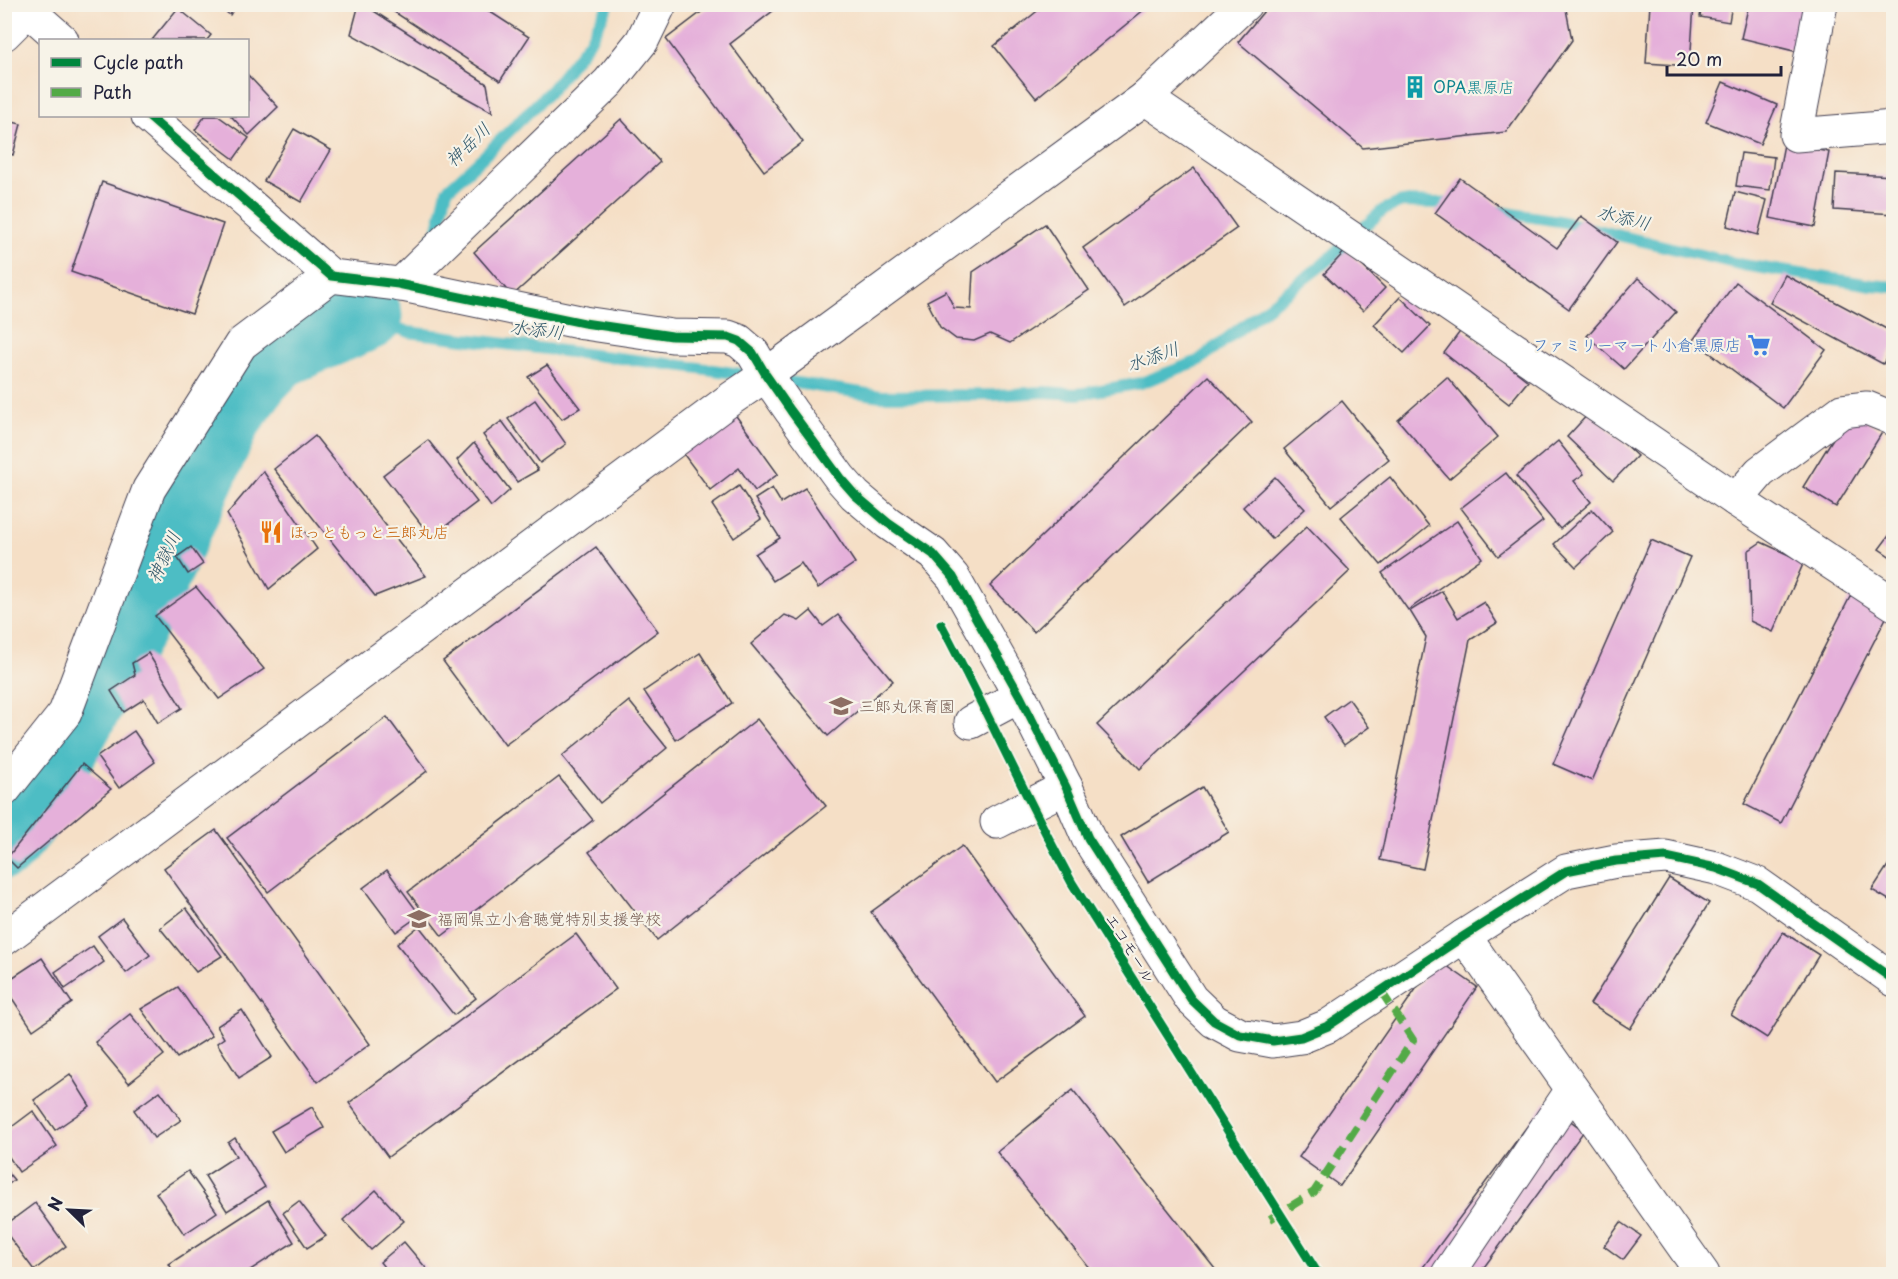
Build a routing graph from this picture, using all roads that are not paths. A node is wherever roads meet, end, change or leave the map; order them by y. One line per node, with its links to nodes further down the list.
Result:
1 (660, 4): 10 (street)
2 (1245, 4): 6 (street)
3 (1821, 4): 8 (street)
4 (4, 34): 5 (street)
5 (61, 39)
6 (1145, 98): 11 (street); 13 (street)
7 (149, 117): 9 (street)
8 (1893, 127)
9 (345, 278): 10 (street); 18 (street)
10 (399, 285): 11 (street)
11 (769, 362): 15 (street); 21 (street)
12 (1893, 419): 13 (street)
13 (1736, 500): 14 (street)
14 (1893, 604)
15 (1020, 696): 16 (street); 17 (street)
16 (971, 722)
17 (1066, 787): 19 (street); 20 (street)
18 (4, 790)
19 (997, 822)
20 (1464, 936): 22 (street); 23 (street)
21 (4, 939)
22 (1893, 980)
23 (1572, 1090): 24 (street); 25 (street)
24 (1448, 1275)
25 (1703, 1275)

